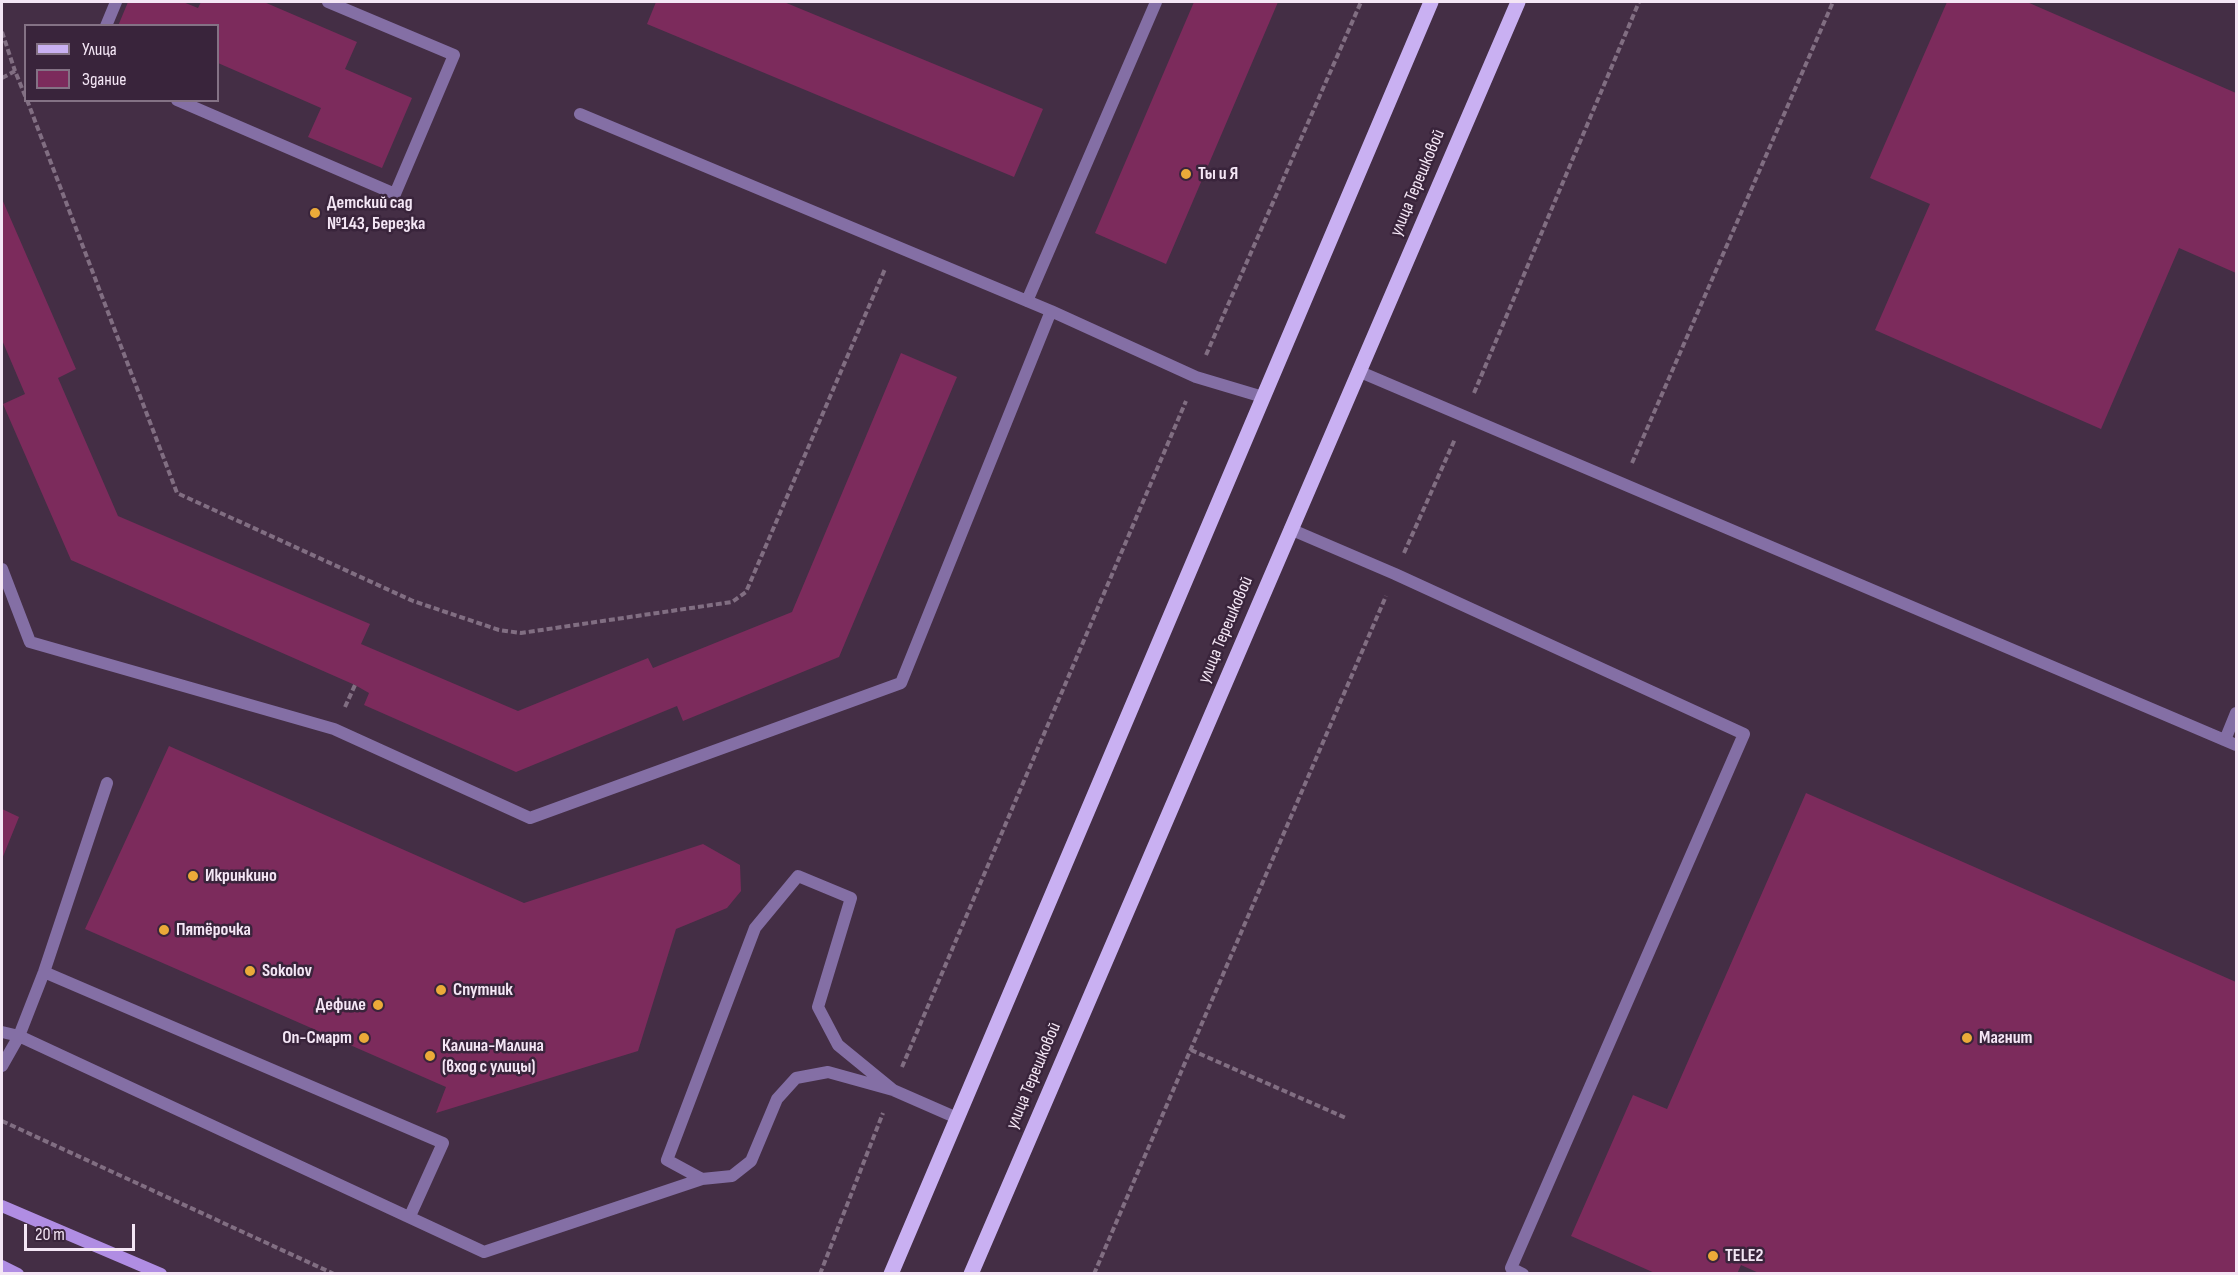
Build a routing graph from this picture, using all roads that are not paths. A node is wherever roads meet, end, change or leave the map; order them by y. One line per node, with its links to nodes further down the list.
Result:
1 (116, 2): 6 (lane)
2 (328, 2): 7 (lane)
3 (1156, 2): 9 (lane)
4 (1431, 2): 12 (main road)
5 (1518, 2): 11 (main road, улица Терешковой)
6 (107, 24)
7 (182, 102)
8 (580, 114): 9 (lane)
9 (1027, 301): 10 (lane)
10 (1051, 311): 12 (lane); 14 (lane)
11 (1359, 371): 13 (main road, улица Терешковой); 16 (lane)
12 (1263, 397): 23 (main road)
13 (1290, 529): 31 (main road, улица Терешковой); 32 (lane)
14 (2, 569)
15 (2236, 713): 16 (lane)
16 (2231, 743)
17 (107, 783): 18 (lane)
18 (44, 972): 20 (lane); 26 (lane)
19 (2, 1032): 20 (lane)
20 (19, 1036): 21 (lane); 26 (lane)
21 (2, 1066)
22 (893, 1090): 23 (lane); 24 (lane); 24 (lane)
23 (957, 1118): 30 (main road)
24 (702, 1179): 26 (lane)
25 (2, 1206): 29 (main road)
26 (410, 1216)
27 (2, 1266): 28 (main road)
28 (18, 1274)
29 (161, 1274)
30 (891, 1274)
31 (970, 1274)
32 (1523, 1274)

